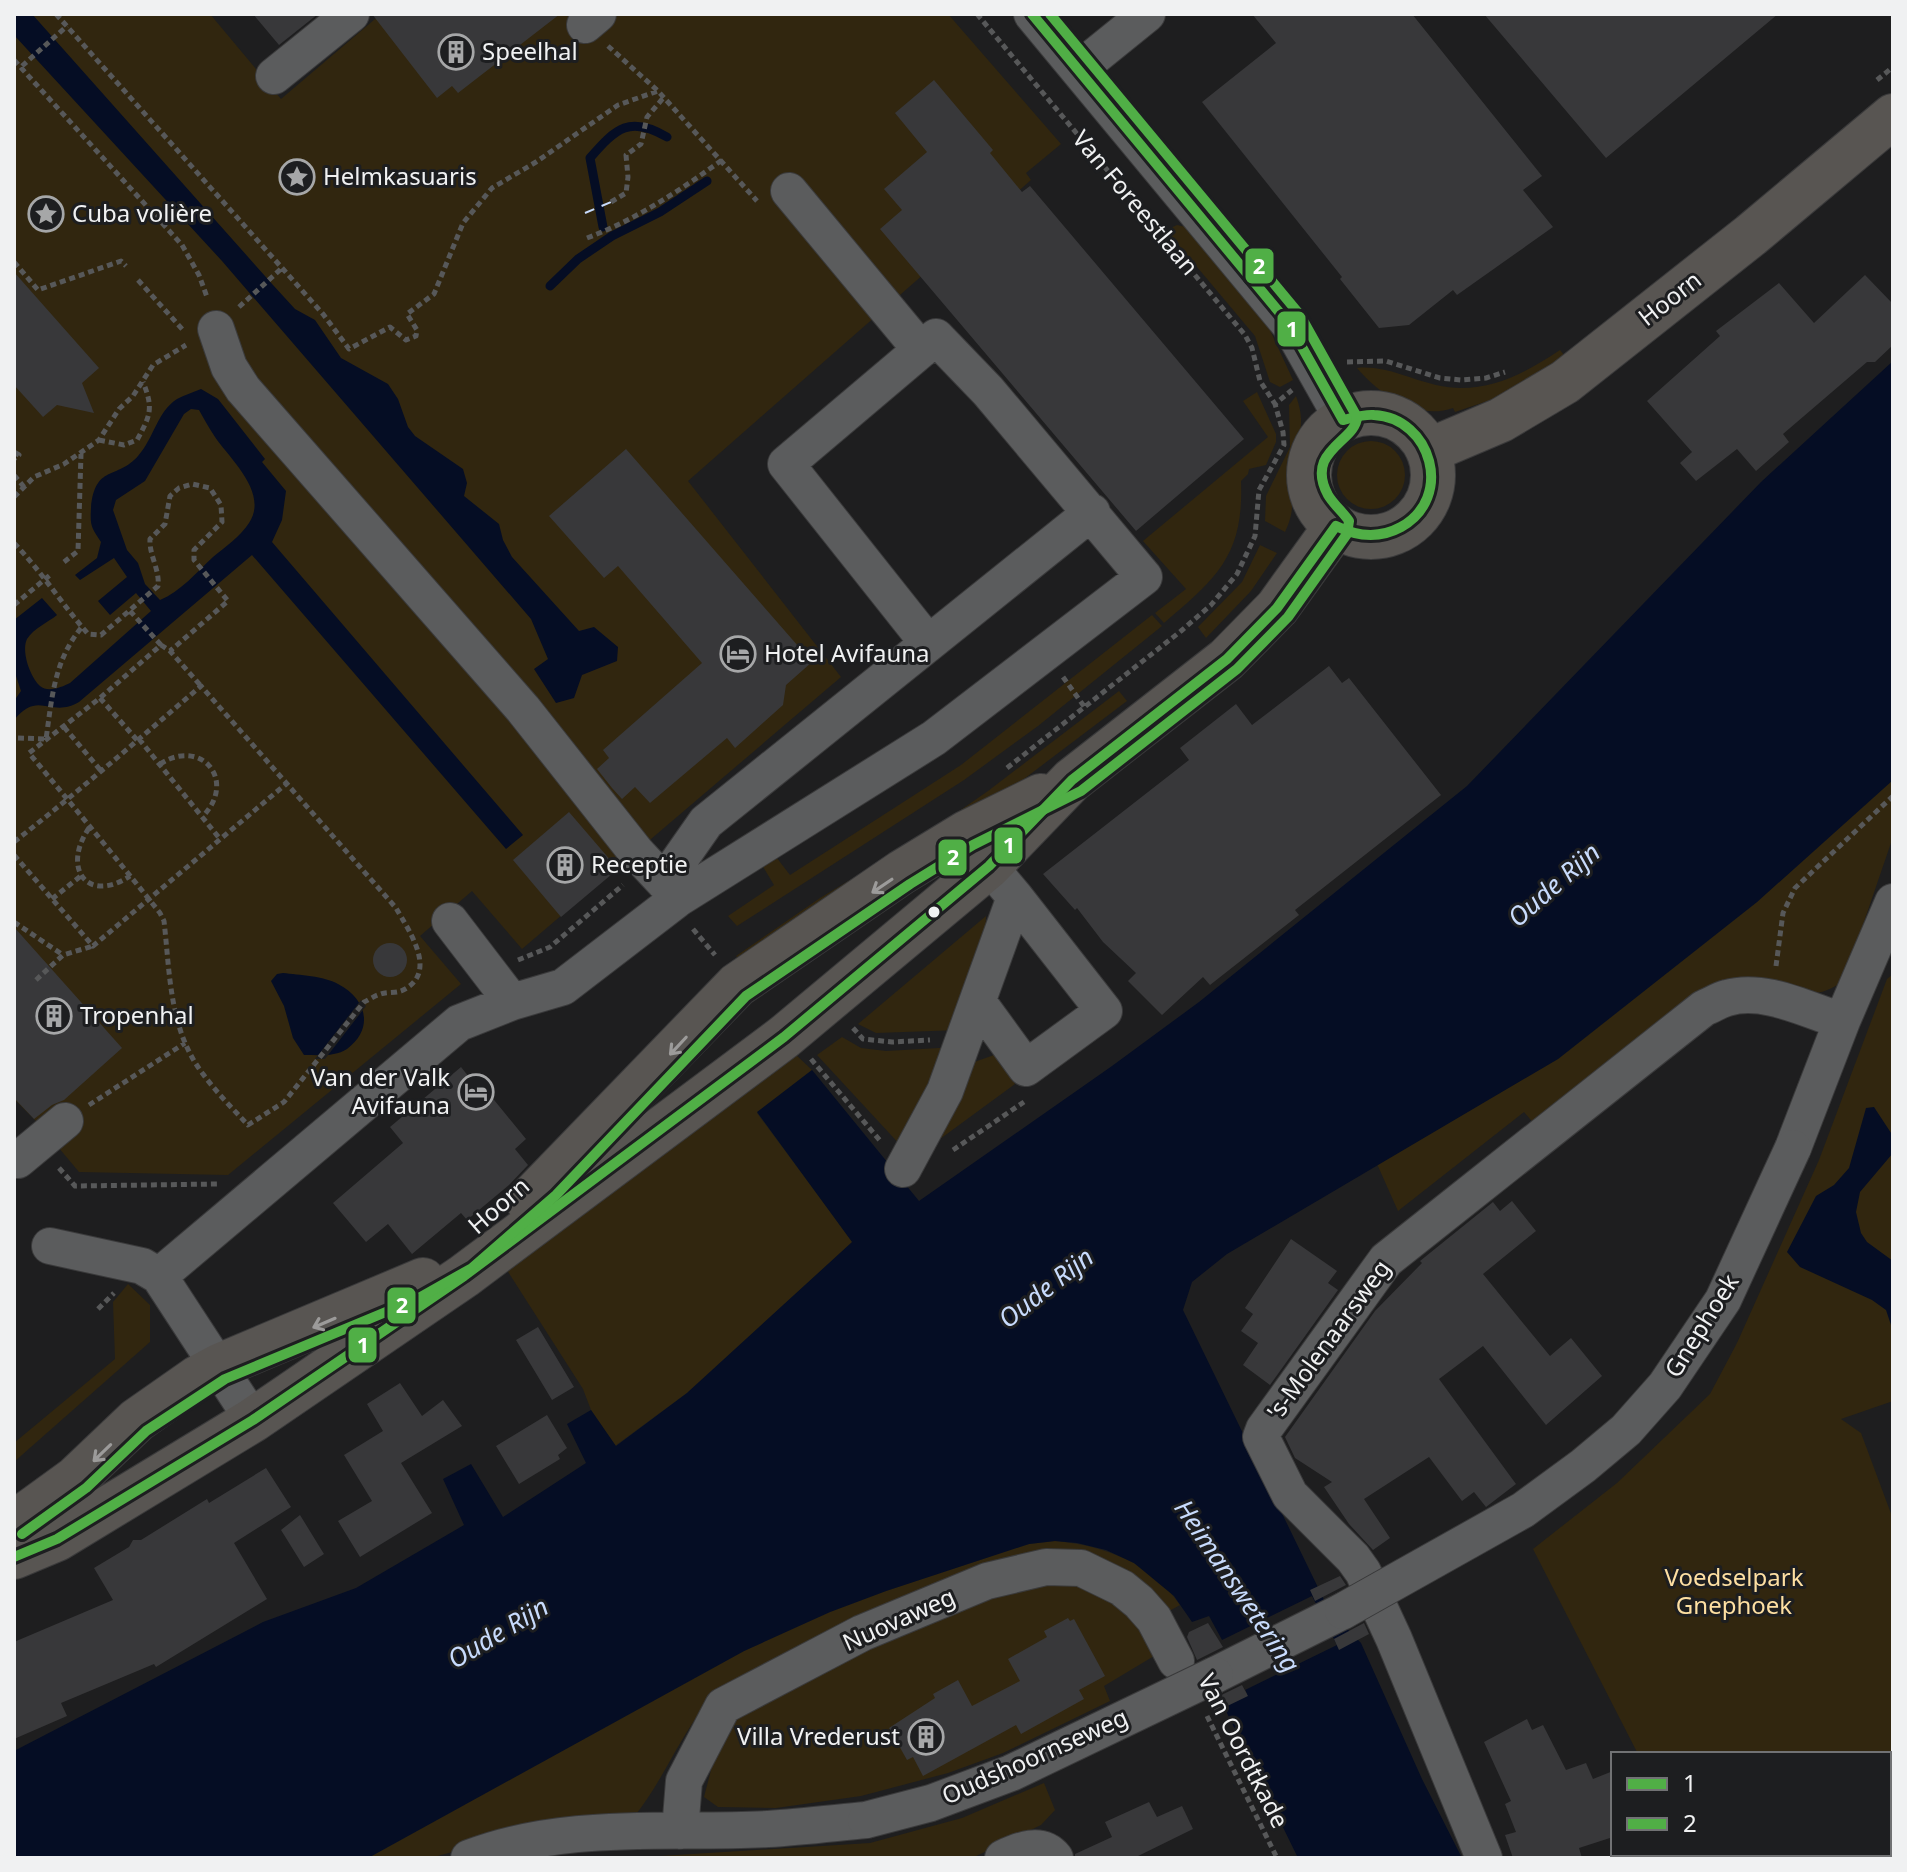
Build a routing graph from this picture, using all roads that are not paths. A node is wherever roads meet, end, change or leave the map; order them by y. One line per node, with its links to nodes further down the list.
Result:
1 (351, 14): 5 (street)
2 (1032, 14): 4 (street, Van Foreestlaan)
3 (1147, 14): 4 (street)
4 (1079, 69): 10 (street, Van Foreestlaan)
5 (274, 76)
6 (1893, 116): 11 (main road, Hoorn)
7 (789, 191): 9 (street)
8 (206, 335): 17 (street)
9 (921, 350): 12 (street); 14 (street)
10 (1343, 420): 11 (main road); 13 (main road)
11 (1428, 451): 13 (main road)
12 (1092, 512): 14 (street); 17 (street)
13 (1336, 526): 15 (main road, Hoorn)
14 (928, 643): 17 (street)
15 (1072, 780): 16 (main road, Hoorn); 28 (main road, Hoorn, one-way to 28)
16 (1002, 881): 21 (street); 21 (street); 29 (main road, Hoorn)
17 (672, 890): 20 (street)
18 (1893, 902): 22 (street, Gnephoek)
19 (450, 921): 20 (street)
20 (512, 1002): 27 (street)
21 (978, 1002): 25 (street)
22 (1842, 1021): 32 (street, Gnephoek, bridge); 38 (street, 's-Molenaarsweg)
23 (65, 1121): 24 (street)
24 (29, 1152)
25 (903, 1169)
26 (50, 1246): 27 (street)
27 (159, 1276): 28 (street)
28 (219, 1366): 29 (street); 30 (main road, Hoorn, one-way to 30)
29 (253, 1420): 31 (main road, Hoorn)
30 (14, 1523)
31 (14, 1557)
32 (1343, 1611): 34 (street, Oudshoornseweg, bridge)
33 (1176, 1661): 34 (street, Nuovaweg)
34 (680, 1831): 35 (street, Oudshoornseweg)
35 (469, 1858)
36 (1003, 1858): 37 (street)
37 (1055, 1858)
38 (1484, 1858)

